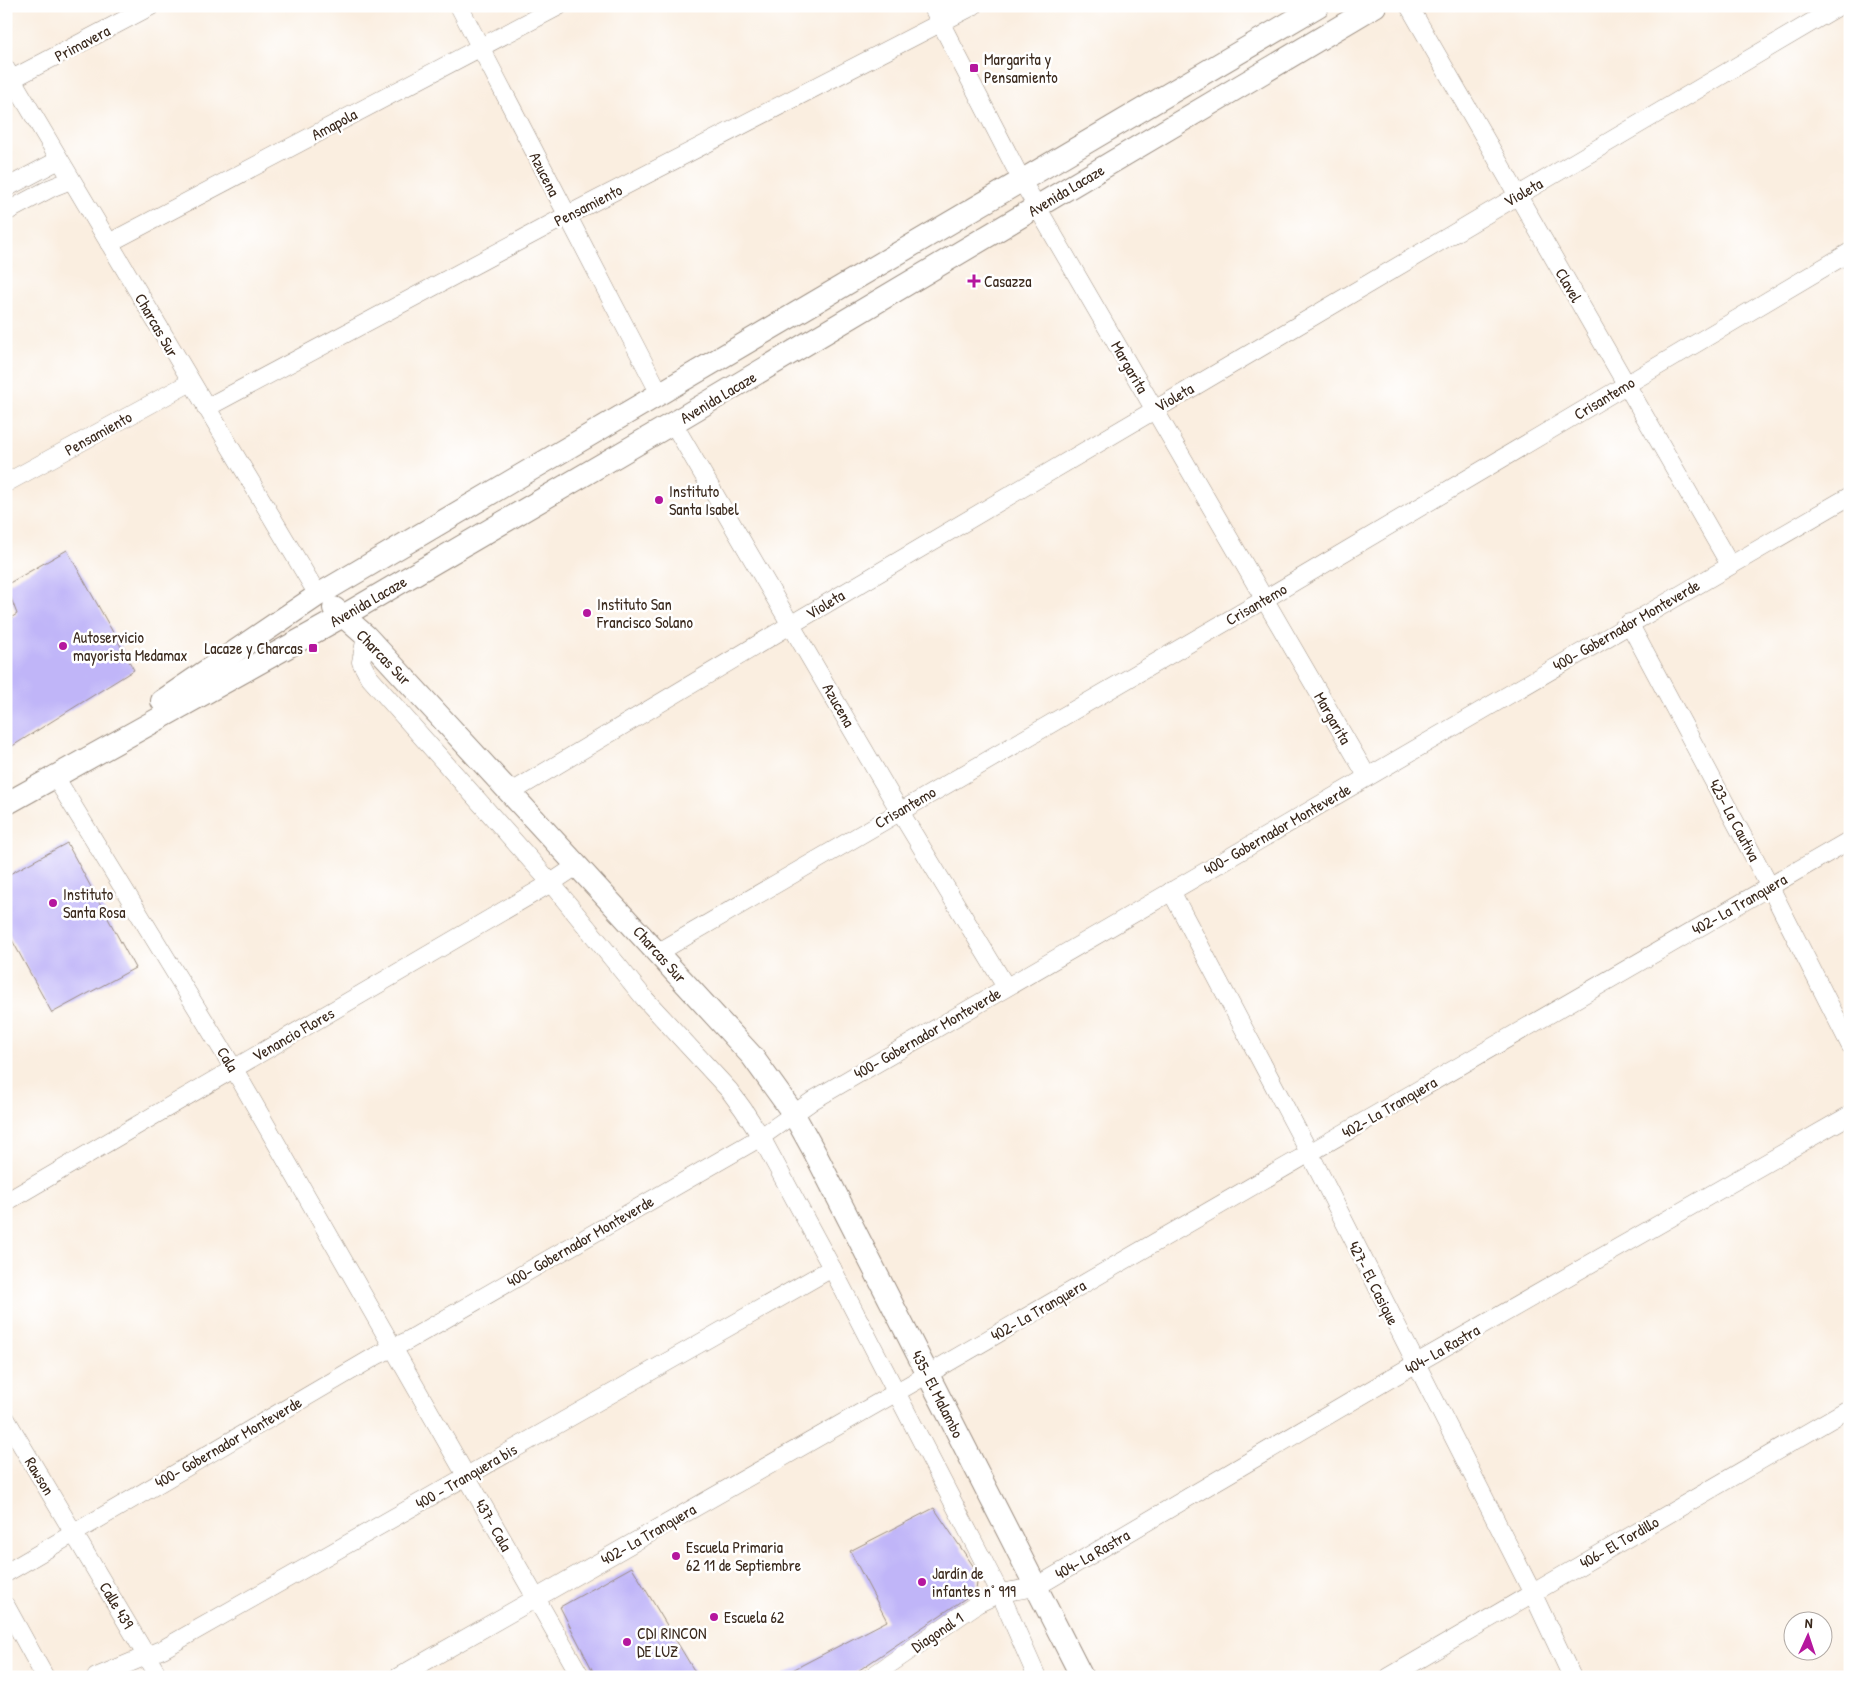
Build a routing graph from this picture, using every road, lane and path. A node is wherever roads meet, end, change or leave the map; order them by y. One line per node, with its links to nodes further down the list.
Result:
1 (151, 6): 12 (street, Primavera)
2 (458, 6): 11 (street, Azucena)
3 (559, 6): 11 (street, Amapola)
4 (932, 6): 10 (street, Margarita)
5 (972, 6): 10 (street, Pensamiento)
6 (1318, 6): 15 (main road, Avenida Lacaze)
7 (1375, 6): 18 (main road, Avenida Lacaze)
8 (1409, 6): 17 (street, Clavel)
9 (1839, 6): 17 (street, Violeta)
10 (940, 23): 15 (street, Margarita); 20 (street, Pensamiento)
11 (480, 47): 20 (street, Azucena); 21 (street, Amapola)
12 (9, 74): 13 (street, Charcas Sur)
13 (59, 160): 14 (street, Charcas Sur); 16 (street)
14 (71, 180): 19 (street); 21 (street, Charcas Sur)
15 (1022, 181): 18 (street, Margarita); 25 (main road, Avenida Lacaze); 28 (main road)
16 (6, 188)
17 (1518, 195): 24 (street, Clavel); 27 (street, Violeta)
18 (1037, 207): 27 (street, Margarita); 28 (main road, Avenida Lacaze)
19 (6, 212)
20 (566, 216): 25 (street, Azucena); 26 (street, Pensamiento)
21 (109, 243): 23 (street, Charcas Sur)
22 (1850, 252): 24 (street, Crisantemo)
23 (191, 382): 26 (street, Charcas Sur); 29 (street, Pensamiento)
24 (1626, 385): 31 (street, Clavel); 33 (street, Crisantemo)
25 (660, 394): 32 (main road, Avenida Lacaze)
26 (206, 408): 32 (street, Charcas Sur)
27 (1154, 409): 33 (street, Margarita); 36 (street, Violeta)
28 (673, 423): 34 (main road, Avenida Lacaze); 36 (street, Azucena)
29 (6, 484)
30 (1850, 496): 31 (street, 400- Gobernador Monteverde)
31 (1730, 565): 35 (street, 400- Gobernador Monteverde)
32 (318, 595): 34 (main road, Charcas Sur); 38 (main road, Avenida Lacaze)
33 (1265, 599): 39 (street, Margarita); 42 (street, Crisantemo)
34 (344, 616): 37 (main road, Charcas Sur); 38 (main road, Avenida Lacaze)
35 (1629, 623): 39 (street, 400- Gobernador Monteverde); 46 (street, 423- La Cautiva)
36 (792, 624): 40 (street, Violeta); 42 (street, Azucena)
37 (366, 636): 40 (main road, Charcas Sur); 45 (street)
38 (54, 775): 41 (main road, Avenida Lacaze); 51 (street, Cala)
39 (1367, 776): 47 (street, 400- Gobernador Monteverde)
40 (510, 793): 44 (main road, Charcas Sur)
41 (7, 803)
42 (899, 810): 48 (street, Crisantemo); 49 (street, Azucena)
43 (1850, 840): 46 (street, 402- La Tranquera)
44 (578, 864): 45 (street, Venancio Flores); 48 (main road, Charcas Sur)
45 (551, 883): 51 (street, Venancio Flores); 54 (street)
46 (1770, 887): 50 (street, 423- La Cautiva); 55 (street, 402- La Tranquera)
47 (1171, 891): 49 (street, 400- Gobernador Monteverde); 55 (street, 427- El Casique)
48 (659, 952): 52 (main road, Charcas Sur)
49 (1006, 987): 52 (street, 400- Gobernador Monteverde)
50 (1850, 1045)
51 (234, 1069): 56 (street, Venancio Flores); 58 (street, Cala)
52 (792, 1113): 54 (street, 400- Gobernador Monteverde); 60 (main road, 435- El Malambo)
53 (1850, 1115): 59 (street, 404- La Rastra)
54 (761, 1137): 57 (street); 58 (street, 400- Gobernador Monteverde)
55 (1309, 1152): 59 (street, 427- El Casique); 60 (street, 402- La Tranquera)
56 (6, 1202)
57 (832, 1268): 61 (street); 64 (street, 400 - Tranquera bis)
58 (392, 1348): 64 (street, 437- Cala); 65 (street, 400- Gobernador Monteverde)
59 (1415, 1364): 67 (street, 404- La Rastra); 68 (street, 427- El Casique)
60 (928, 1374): 61 (street, 402- La Tranquera); 67 (main road, 435- El Malambo)
61 (897, 1392): 69 (street); 70 (street, 402- La Tranquera)
62 (1850, 1408): 68 (street, 406- El Tordillo)
63 (6, 1419): 65 (street, Rawson)
64 (466, 1476): 70 (street, 437- Cala); 72 (street, 400 - Tranquera bis)
65 (74, 1533): 66 (street, 400- Gobernador Monteverde); 72 (street, Calle 439)
66 (6, 1573)
67 (1036, 1587): 69 (street, Diagonal 1); 80 (main road, 435- El Malambo)
68 (1532, 1592): 81 (street, 406- El Tordillo); 82 (street, 427- El Casique)
69 (1000, 1593): 78 (street, Diagonal 1); 79 (street)
70 (536, 1598): 76 (street, 402- La Tranquera); 77 (street, 437- Cala)
71 (6, 1606): 73 (street)
72 (148, 1656): 74 (street, 400 - Tranquera bis); 75 (street, Calle 439)
73 (45, 1677)
74 (96, 1677)
75 (159, 1677)
76 (398, 1677)
77 (581, 1677)
78 (871, 1677)
79 (1037, 1677)
80 (1082, 1677)
81 (1388, 1677)
82 (1572, 1677)

